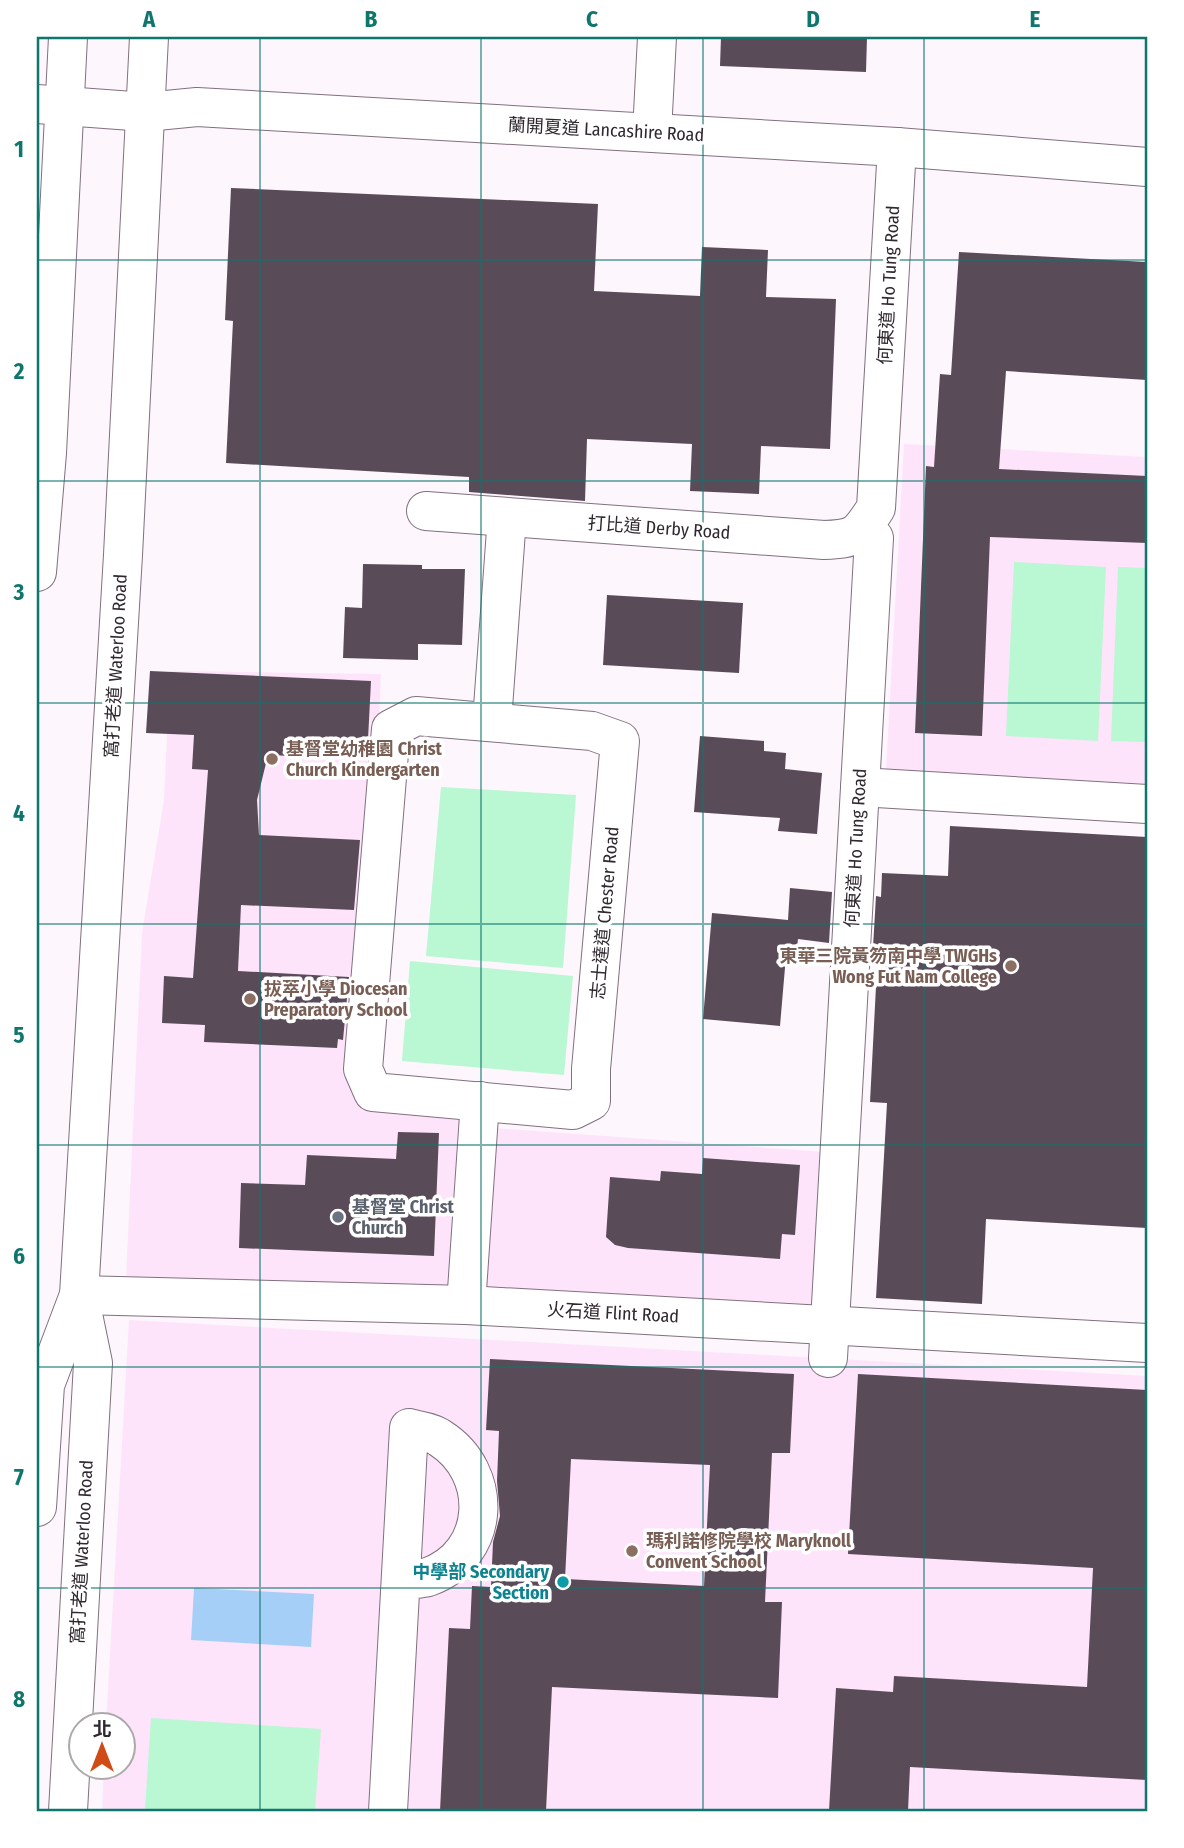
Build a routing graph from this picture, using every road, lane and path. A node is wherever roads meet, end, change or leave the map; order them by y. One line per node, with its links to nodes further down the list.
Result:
1 (68, 37): 4 (main road)
2 (149, 37): 5 (main road, 窩打老道 Waterloo Road)
3 (657, 37): 6 (main road)
4 (51, 105): 5 (main road, 蘭開夏道 Lancashire Road); 12 (main road)
5 (146, 112): 6 (main road, 蘭開夏道 Lancashire Road); 17 (main road, 窩打老道 Waterloo Road)
6 (652, 132): 7 (main road, 蘭開夏道 Lancashire Road)
7 (897, 147): 8 (main road, 蘭開夏道 Lancashire Road); 11 (main road, 何東道 Ho Tung Road)
8 (1147, 167)
9 (426, 512): 10 (main road, 打比道 Derby Road)
10 (507, 516): 11 (main road, 打比道 Derby Road); 13 (main road)
11 (875, 523): 14 (main road, 何東道 Ho Tung Road)
12 (37, 572)
13 (492, 721): 16 (main road, 志士達道 Chester Road); 16 (main road, 志士達道 Chester Road)
14 (860, 787): 15 (main road); 19 (main road, 何東道 Ho Tung Road)
15 (1147, 804)
16 (480, 1101): 18 (main road)
17 (79, 1295): 18 (main road, 火石道 Flint Road); 21 (main road, 窩打老道 Waterloo Road); 24 (main road, 窩打老道 Waterloo Road)
18 (466, 1305): 19 (main road, 火石道 Flint Road)
19 (828, 1342): 20 (main road, 火石道 Flint Road)
20 (1147, 1343)
21 (41, 1384): 22 (main road, 窩打老道 Waterloo Road)
22 (37, 1507)
23 (401, 1581): 25 (main road)
24 (68, 1811)
25 (388, 1811)

